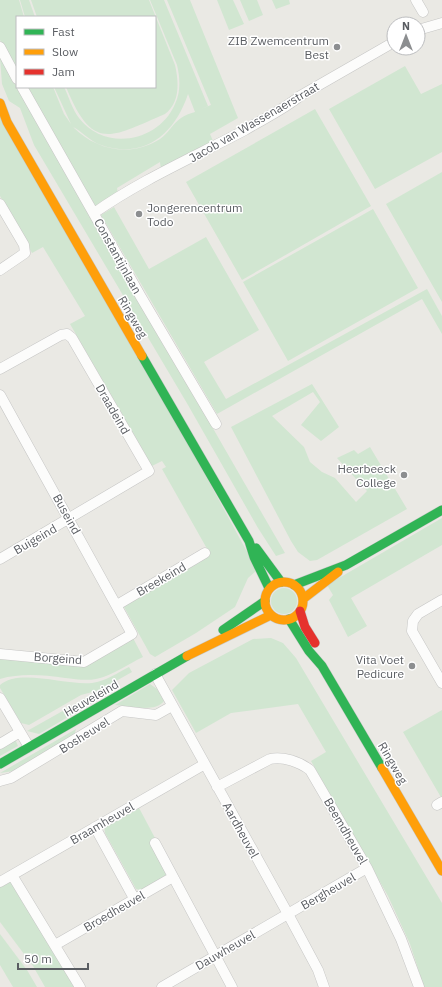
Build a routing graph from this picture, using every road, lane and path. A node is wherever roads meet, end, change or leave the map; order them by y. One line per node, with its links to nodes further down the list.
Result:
1 (416, 0): 2 (street)
2 (423, 12)
3 (442, 23): 4 (street)
4 (426, 28)
5 (0, 47): 7 (street)
6 (386, 47): 11 (street, Jacob van Wassenaerstraat)
7 (16, 76)
8 (23, 88): 11 (street, Constantijnlaan)
9 (0, 103): 18 (main road, Ringweg)
10 (0, 204): 12 (street)
11 (94, 213): 15 (street, Constantijnlaan)
12 (0, 270)
13 (0, 369): 17 (street, Draadeind)
14 (0, 395): 17 (street, Buseind)
15 (216, 424)
16 (442, 510): 21 (main road)
17 (69, 519): 20 (street, Buigeind); 28 (street, Buseind)
18 (249, 541): 22 (main road, Ringweg); 24 (main road, Ringweg)
19 (205, 553): 28 (street, Breekeind)
20 (0, 559)
21 (346, 565): 23 (main road); 25 (main road)
22 (281, 582): 23 (main road); 24 (main road)
23 (294, 585): 25 (main road)
24 (269, 588): 27 (main road)
25 (303, 599): 29 (main road)
26 (442, 600): 37 (street)
27 (265, 601): 30 (main road); 33 (main road, Heuveleind)
28 (117, 605): 32 (street, Buseind)
29 (300, 611): 31 (main road); 35 (main road, Ringweg)
30 (271, 615): 31 (main road); 33 (main road, Heuveleind)
31 (289, 619): 35 (main road, Ringweg)
32 (132, 634): 34 (street, Borgeind)
33 (194, 652): 36 (main road, Heuveleind)
34 (0, 654)
35 (322, 666): 50 (main road, Ringweg)
36 (155, 674): 39 (street, Aardheuvel); 42 (main road, Heuveleind)
37 (442, 683)
38 (0, 698): 40 (street)
39 (172, 706): 44 (street, Aardheuvel); 45 (street, Bosheuvel)
40 (20, 732): 41 (street); 42 (street)
41 (0, 744)
42 (29, 748): 43 (main road, Heuveleind)
43 (0, 764)
44 (205, 764): 46 (street, Aardheuvel); 47 (street, Braamheuvel)
45 (0, 781)
46 (217, 787): 49 (street, Beemdheuvel); 55 (street, Aardheuvel)
47 (95, 827): 51 (street, Braamheuvel); 54 (street)
48 (155, 843): 52 (street)
49 (367, 868): 55 (street, Bergheuvel); 62 (street, Beemdheuvel)
50 (442, 871)
51 (12, 875): 53 (street, Braamheuvel); 56 (street)
52 (173, 877): 54 (street, Broedheuvel); 57 (street)
53 (0, 882)
54 (135, 900): 56 (street, Broedheuvel)
55 (288, 914): 57 (street, Dauwheuvel); 61 (street, Aardheuvel)
56 (55, 945): 58 (street)
57 (216, 956): 59 (street, Dauwheuvel); 60 (street)
58 (80, 987)
59 (162, 987)
60 (232, 987)
61 (324, 987)
62 (419, 987)

